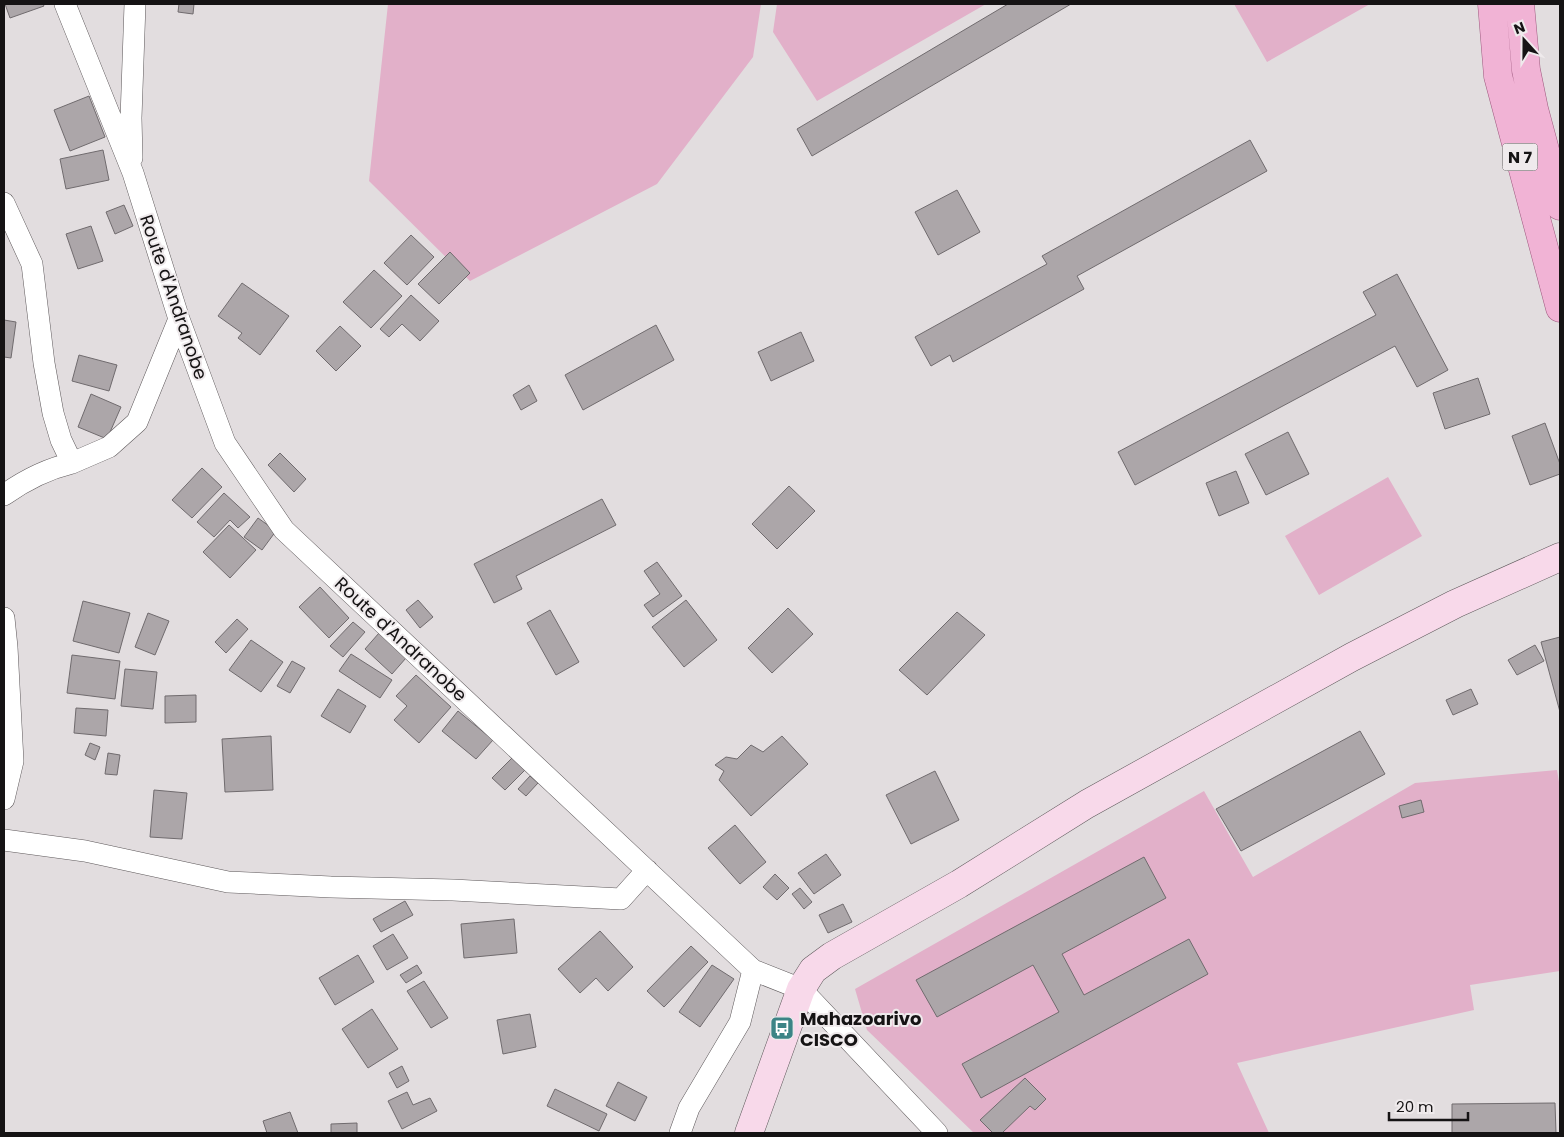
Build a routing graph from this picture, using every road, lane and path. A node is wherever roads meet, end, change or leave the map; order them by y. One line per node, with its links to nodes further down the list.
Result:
1 (65, 4): 5 (street, Route d'Andranobe)
2 (135, 4): 5 (street)
3 (1492, 4): 8 (main road, N 7)
4 (1520, 4): 7 (main road, N 7)
5 (133, 173): 9 (street, Route d'Andranobe)
6 (4, 203): 10 (street)
7 (1560, 206)
8 (1560, 308)
9 (180, 319): 10 (street); 16 (street, Route d'Andranobe)
10 (72, 463): 11 (street)
11 (4, 495)
12 (1560, 556): 18 (main road)
13 (4, 618): 14 (street)
14 (4, 799)
15 (4, 840): 16 (street)
16 (647, 870): 17 (street, Route d'Andranobe)
17 (753, 970): 18 (street, Route d'Andranobe); 19 (street)
18 (801, 989): 20 (main road); 21 (street, Route d'Andranobe)
19 (680, 1133)
20 (749, 1133)
21 (937, 1133)

